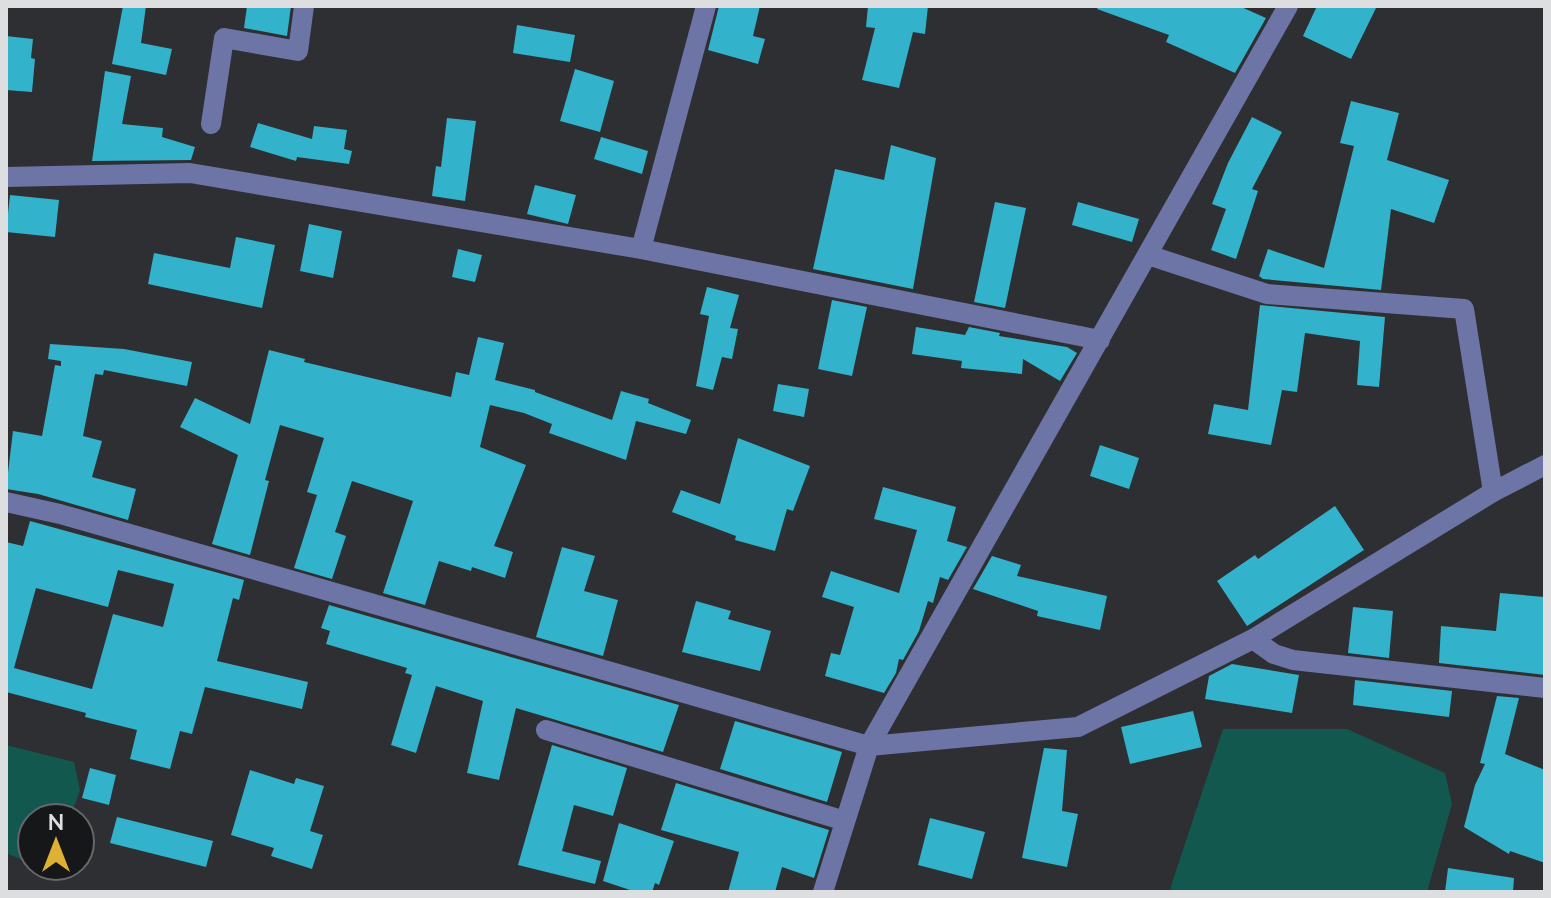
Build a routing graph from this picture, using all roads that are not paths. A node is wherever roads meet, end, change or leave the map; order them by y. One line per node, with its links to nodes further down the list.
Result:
1 (304, 6): 4 (street)
2 (706, 6): 6 (street)
3 (1288, 6): 7 (street)
4 (211, 124)
5 (6, 177): 6 (street)
6 (641, 249): 8 (street)
7 (1148, 255): 8 (street); 10 (street)
8 (1100, 340): 15 (street)
9 (1545, 465): 10 (street)
10 (1493, 492): 12 (street)
11 (6, 502): 15 (street)
12 (1253, 639): 13 (street); 15 (street)
13 (1545, 688)
14 (546, 730): 16 (street)
15 (869, 746): 16 (street)
16 (845, 821): 17 (street)
17 (823, 892)

